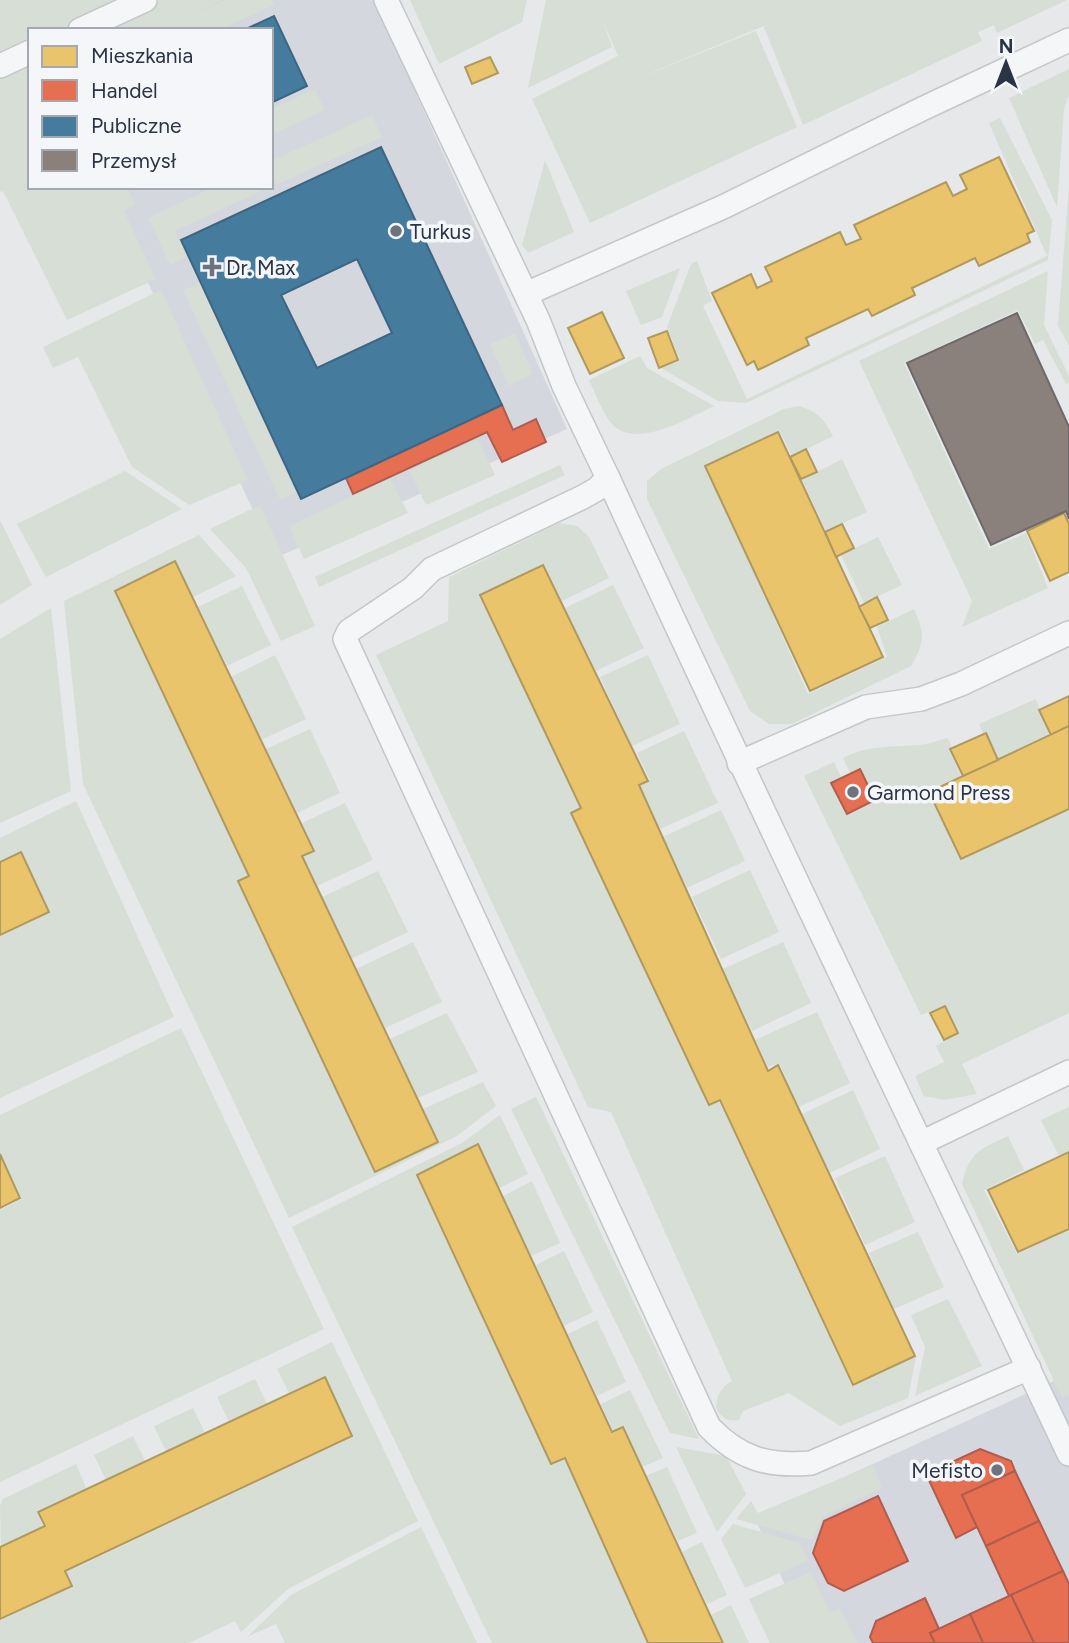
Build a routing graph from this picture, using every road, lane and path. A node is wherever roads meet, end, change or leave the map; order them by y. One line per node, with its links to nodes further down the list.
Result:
1 (145, 0): 3 (lane)
2 (386, 0): 7 (lane)
3 (84, 28)
4 (1069, 40): 7 (lane)
5 (28, 53): 6 (lane)
6 (0, 66)
7 (526, 294): 8 (lane)
8 (608, 478): 10 (lane); 13 (lane)
9 (1069, 633): 10 (lane)
10 (739, 763): 12 (lane)
11 (1069, 1072): 12 (lane)
12 (921, 1143): 13 (lane)
13 (1029, 1368): 14 (lane)
14 (1069, 1454)

